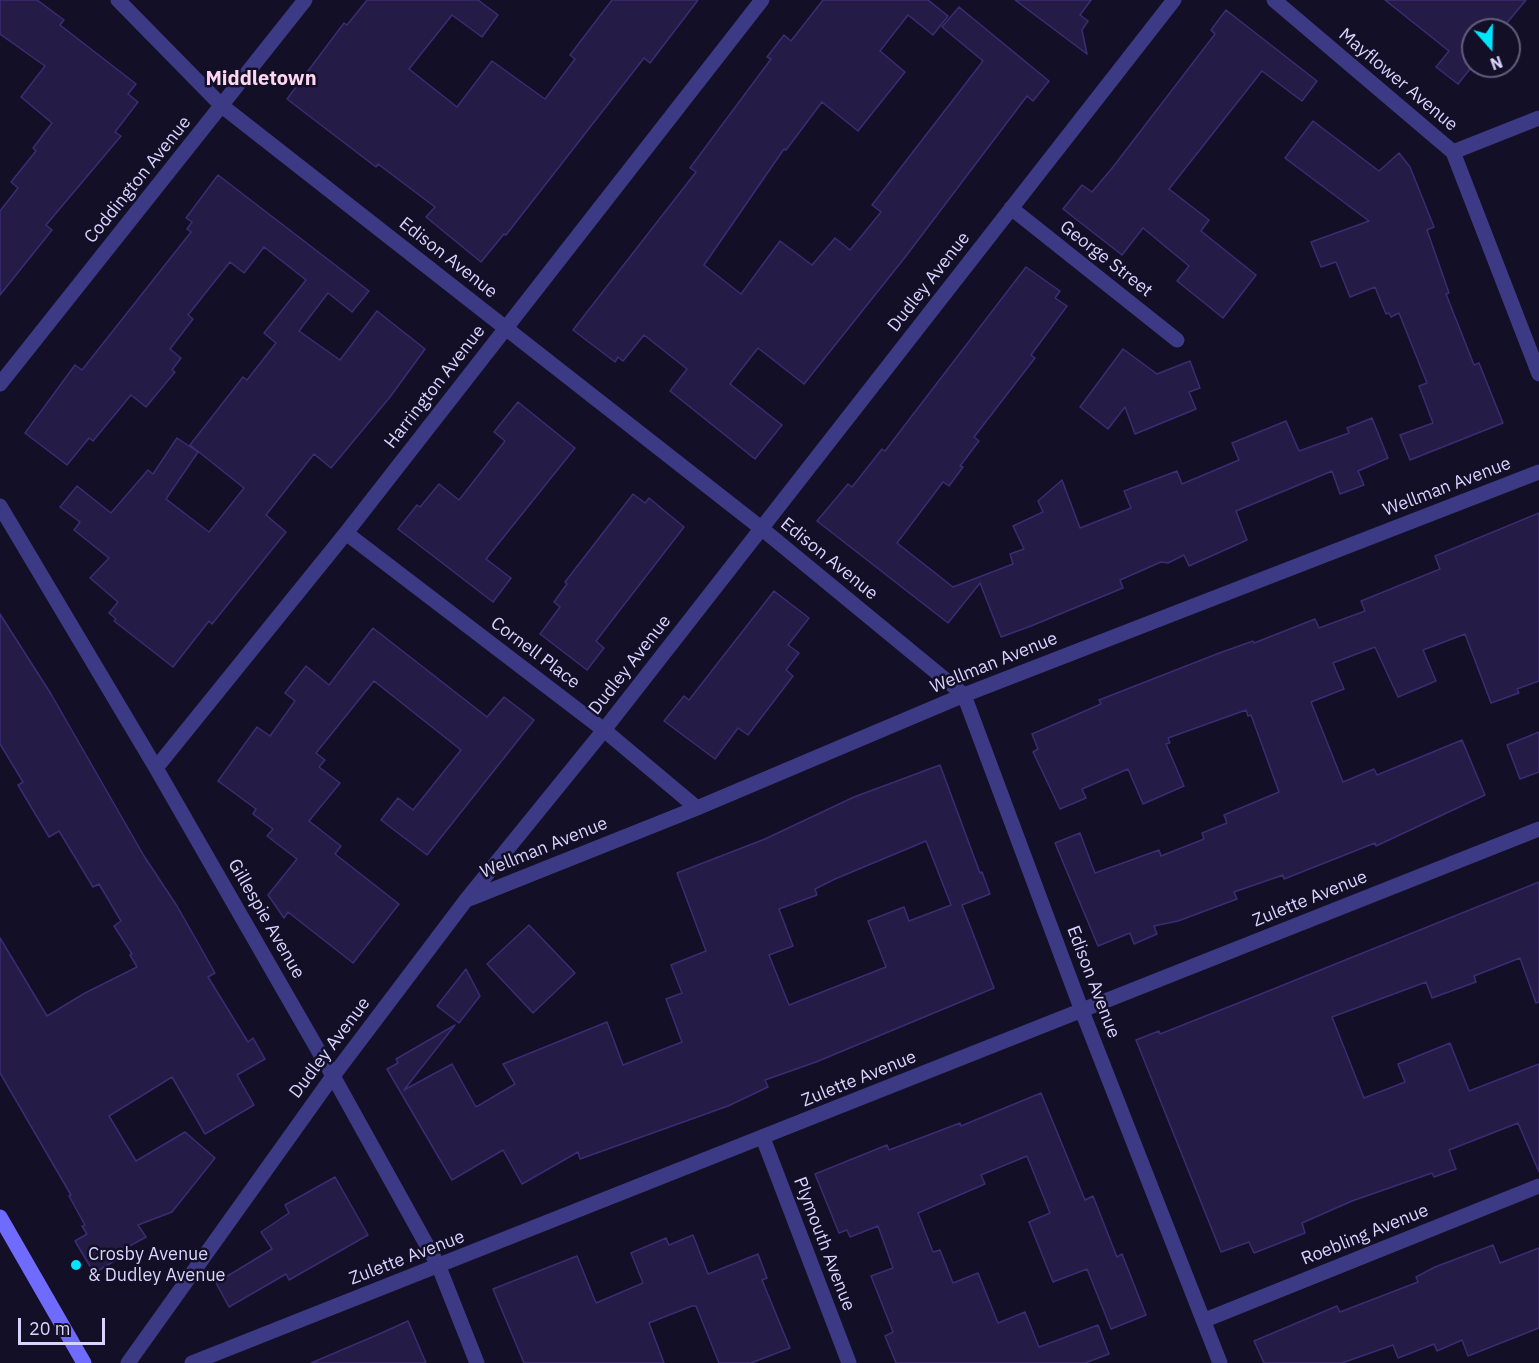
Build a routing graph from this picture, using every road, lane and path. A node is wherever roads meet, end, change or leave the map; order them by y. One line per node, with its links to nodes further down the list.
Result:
1 (118, 0): 6 (street, Edison Avenue)
2 (305, 0): 6 (street, Coddington Avenue)
3 (762, 0): 10 (street, Harrington Avenue)
4 (1174, 0): 9 (street, Dudley Avenue)
5 (1274, 0): 8 (street, Mayflower Avenue)
6 (222, 106): 10 (street, Edison Avenue); 13 (street, Coddington Avenue)
7 (1539, 118): 8 (street)
8 (1453, 152): 12 (street, Mayflower Avenue)
9 (1011, 208): 11 (street, George Street); 16 (street, Dudley Avenue)
10 (506, 328): 16 (street, Edison Avenue); 17 (street, Harrington Avenue)
11 (1178, 340)
12 (1539, 374)
13 (0, 384)
14 (1539, 472): 18 (street, Wellman Avenue)
15 (0, 506): 20 (street, Gillespie Avenue)
16 (761, 528): 18 (street, Edison Avenue); 19 (street, Dudley Avenue)
17 (345, 533): 19 (street, Cornell Place); 20 (street, Harrington Avenue)
18 (964, 695): 21 (street, Wellman Avenue); 24 (street, Edison Avenue)
19 (604, 730): 21 (street, Cornell Place); 23 (street, Dudley Avenue)
20 (156, 768): 25 (street, Gillespie Avenue)
21 (697, 808): 23 (street, Wellman Avenue)
22 (1539, 829): 24 (street, Zulette Avenue)
23 (466, 900): 25 (street, Dudley Avenue)
24 (1082, 1011): 26 (street, Zulette Avenue); 30 (street, Edison Avenue)
25 (333, 1076): 29 (street, Gillespie Avenue); 32 (street, Dudley Avenue)
26 (763, 1138): 29 (street, Zulette Avenue); 35 (street, Plymouth Avenue)
27 (1539, 1186): 30 (street, Roebling Avenue)
28 (0, 1217): 31 (street)
29 (439, 1267): 33 (street, Zulette Avenue); 34 (street, Gillespie Avenue)
30 (1205, 1320): 36 (street, Edison Avenue)
31 (84, 1363)
32 (128, 1363)
33 (192, 1363)
34 (477, 1363)
35 (849, 1363)
36 (1220, 1363)

